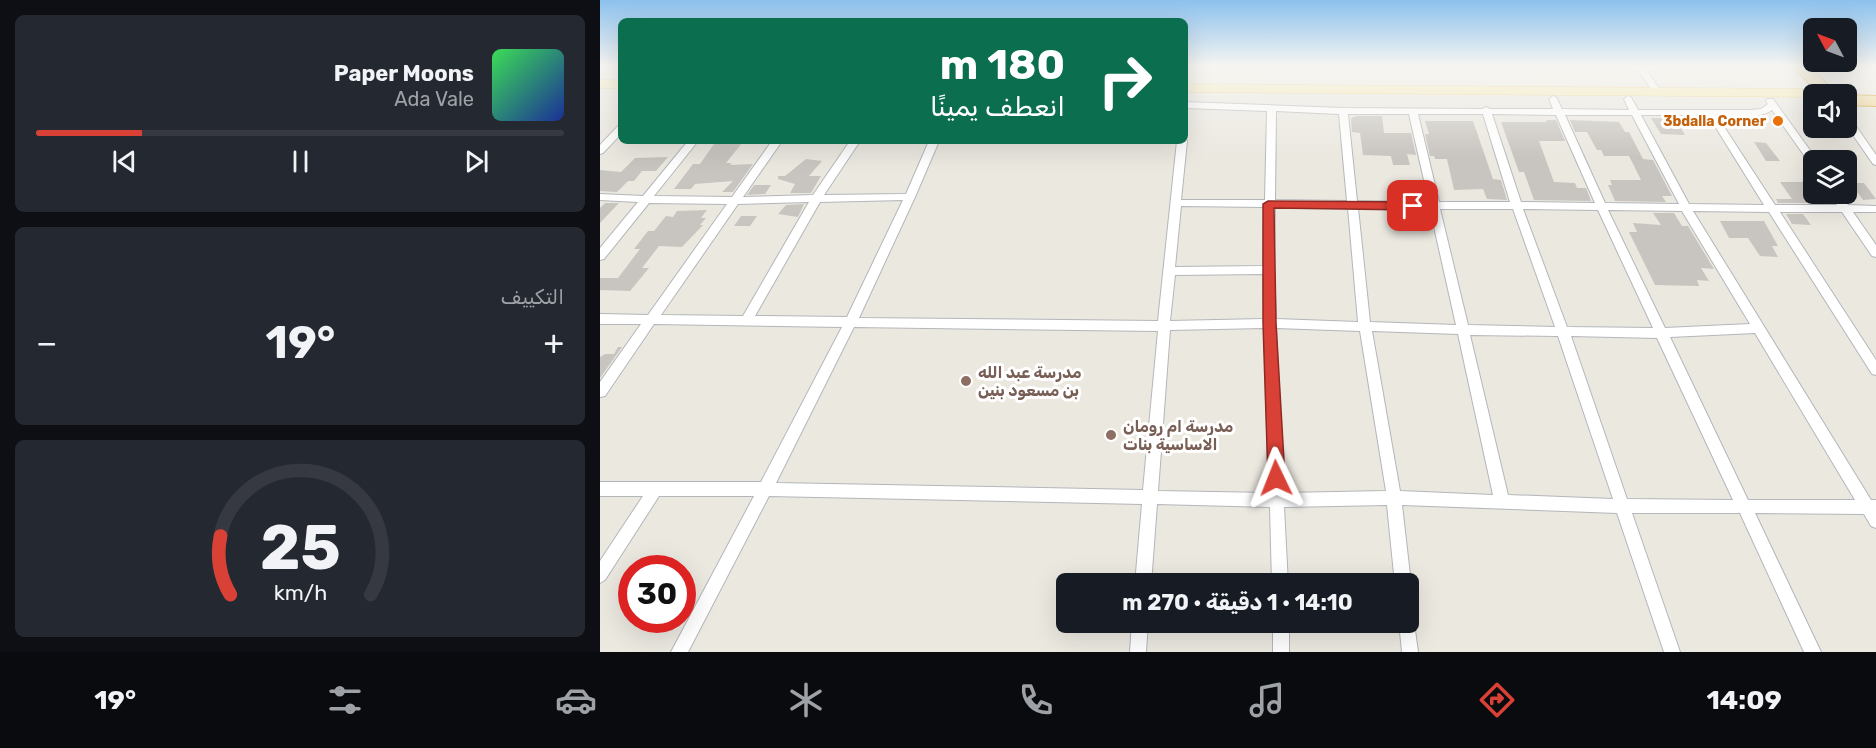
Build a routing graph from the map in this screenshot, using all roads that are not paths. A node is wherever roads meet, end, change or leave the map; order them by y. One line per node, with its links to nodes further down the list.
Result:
1 (1310, 96): 2 (main road)
2 (1188, 98)
3 (1188, 98): 9 (main road)
4 (1188, 98): 11 (street)
5 (1803, 98): 8 (main road)
6 (1857, 100): 7 (highway)
7 (1876, 101)
8 (1772, 103): 10 (main road); 15 (street); 24 (street)
9 (1555, 104): 10 (main road); 12 (street); 36 (street)
10 (1630, 105): 15 (street); 38 (street)
11 (1272, 108): 13 (street); 32 (street)
12 (1486, 110): 14 (street); 37 (street)
13 (1343, 111): 14 (street); 35 (street)
14 (1413, 111): 34 (street)
15 (1711, 113): 39 (street)
16 (618, 131): 23 (street)
17 (1857, 134): 25 (street)
18 (691, 144): 29 (street)
19 (775, 144): 30 (street)
20 (853, 144): 28 (street)
21 (933, 144): 27 (street)
22 (1182, 144): 31 (street)
23 (600, 150)
24 (1805, 150)
25 (1876, 162)
26 (600, 196): 29 (street)
27 (910, 197): 28 (street); 49 (street)
28 (817, 198): 30 (street); 48 (street)
29 (646, 200): 30 (street); 43 (street)
30 (736, 200): 47 (street)
31 (1177, 203): 32 (street); 45 (street)
32 (1268, 204): 35 (street); 44 (street)
33 (1842, 204): 40 (street)
34 (1434, 205): 35 (street); 37 (street); 54 (street)
35 (1351, 206): 52 (street)
36 (1601, 206): 37 (street); 38 (street); 56 (street)
37 (1517, 207): 55 (street)
38 (1686, 208): 39 (street); 53 (street)
39 (1770, 208): 40 (street); 57 (street)
40 (1845, 208): 41 (street); 42 (street)
41 (1876, 209)
42 (1876, 253)
43 (600, 256)
44 (1268, 270): 45 (street); 50 (street)
45 (1170, 271): 51 (street)
46 (600, 319): 47 (street)
47 (652, 319): 48 (street); 58 (street)
48 (747, 319): 49 (street)
49 (850, 320): 51 (street); 61 (street)
50 (1269, 323): 51 (street); 52 (street); 64 (street)
51 (1164, 326): 62 (street)
52 (1365, 327): 54 (street); 63 (street)
53 (1759, 328): 56 (street); 68 (street)
54 (1464, 330): 55 (street); 65 (street)
55 (1563, 332): 56 (street); 66 (street)
56 (1661, 333): 67 (street)
57 (1876, 370)
58 (600, 392)
59 (600, 489): 60 (street)
60 (655, 489): 61 (street); 73 (street)
61 (765, 489): 62 (street); 77 (street)
62 (1150, 497): 64 (street); 70 (street)
63 (1394, 498): 64 (street); 65 (street); 72 (street)
64 (1278, 500): 71 (street)
65 (1502, 501): 66 (street)
66 (1621, 506): 67 (street); 81 (street)
67 (1742, 507): 68 (street); 82 (street)
68 (1872, 507): 69 (street)
69 (1876, 521)
70 (1144, 573)
71 (1280, 573)
72 (1402, 573)
73 (600, 575)
74 (1139, 633): 78 (street)
75 (1281, 633): 79 (street)
76 (1408, 633): 80 (street)
77 (679, 652)
78 (1138, 652)
79 (1281, 652)
80 (1410, 652)
81 (1672, 652)
82 (1813, 652)

